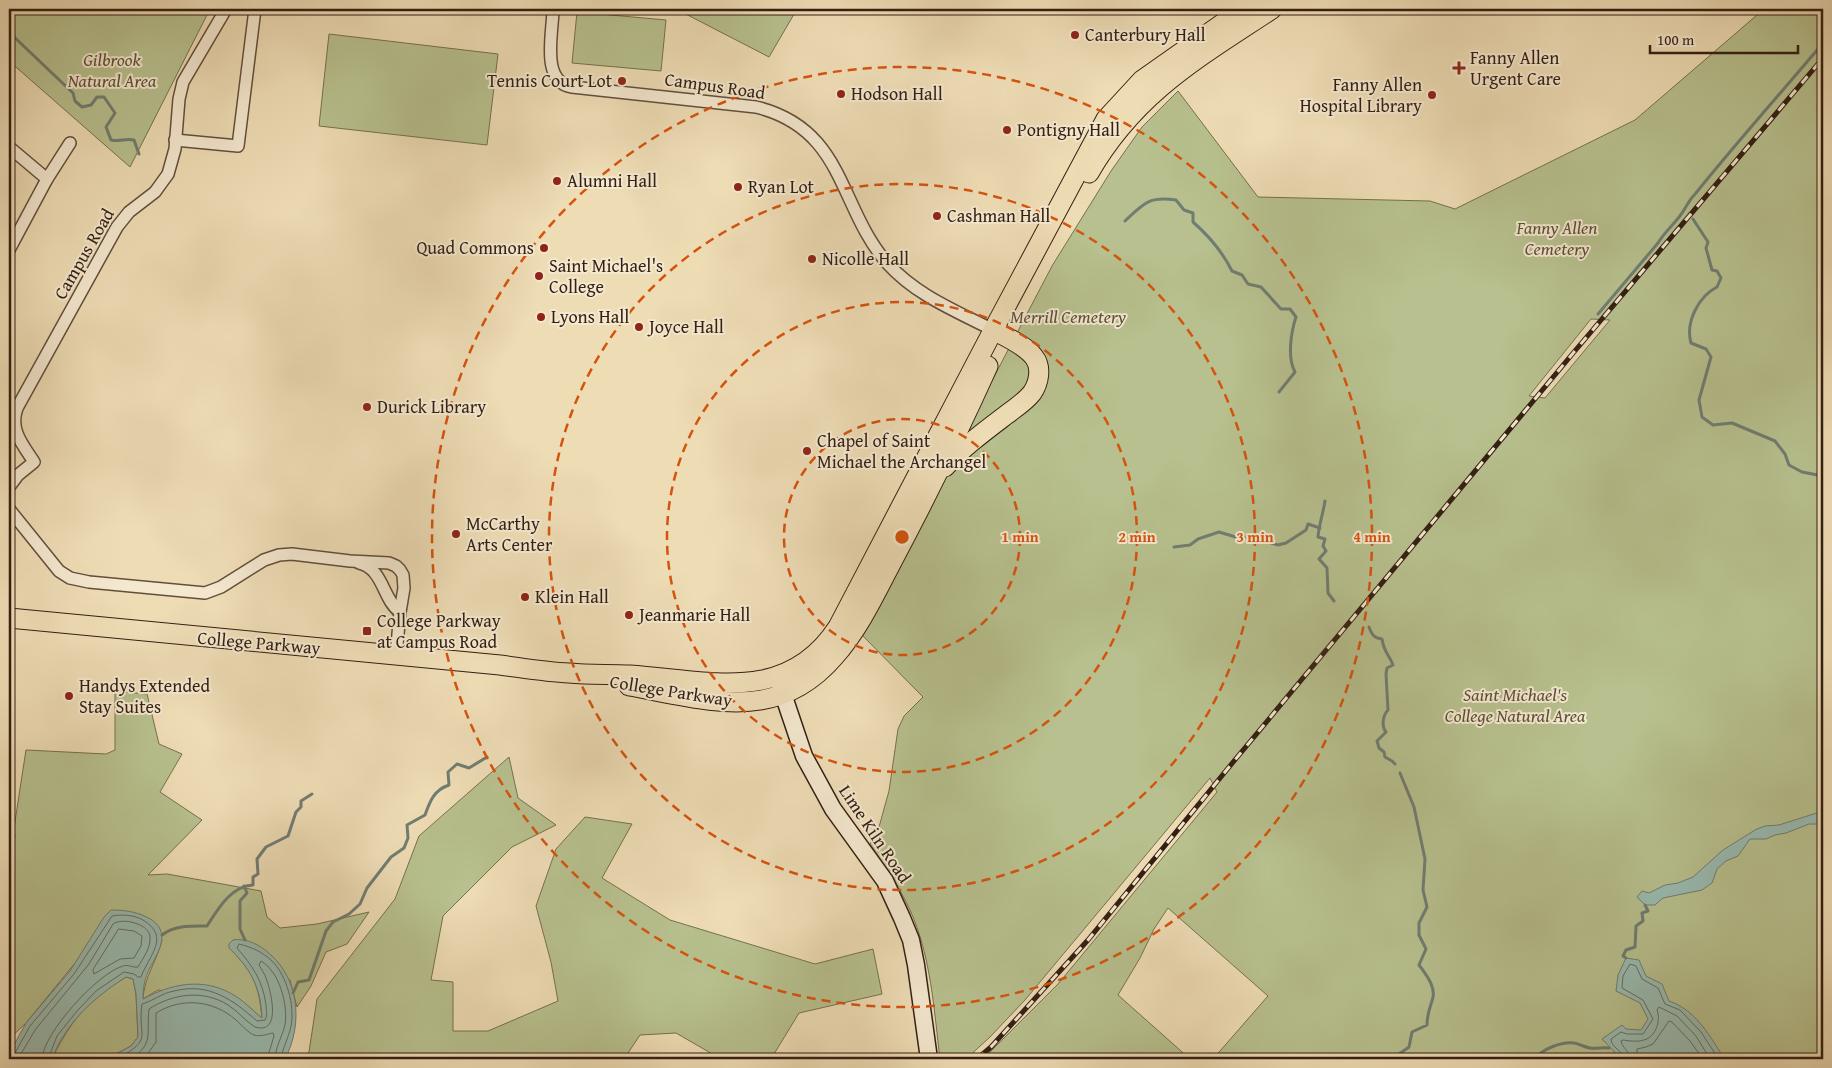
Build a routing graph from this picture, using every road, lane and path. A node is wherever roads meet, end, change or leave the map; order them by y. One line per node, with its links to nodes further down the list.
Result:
1 (226, 9): 6 (street, Campus Road)
2 (255, 9): 6 (street)
3 (553, 9): 11 (street, Campus Road)
4 (1243, 9): 11 (main road, College Parkway)
5 (1272, 9): 11 (main road, College Parkway)
6 (175, 140): 15 (street, Campus Road)
7 (70, 143): 9 (street)
8 (9, 146): 9 (street)
9 (47, 179): 10 (street)
10 (9, 250)
11 (998, 332): 12 (main road, College Parkway); 13 (main road)
12 (966, 399): 13 (main road); 14 (main road, College Parkway); 21 (main road, College Parkway)
13 (999, 420): 14 (main road)
14 (933, 482): 21 (main road, College Parkway)
15 (9, 487)
16 (9, 509): 17 (street)
17 (350, 561): 18 (street); 18 (street)
18 (400, 612): 20 (street)
19 (9, 618): 20 (main road, College Parkway)
20 (396, 656): 21 (main road, College Parkway)
21 (785, 683): 22 (main road, Lime Kiln Road)
22 (929, 1059)

